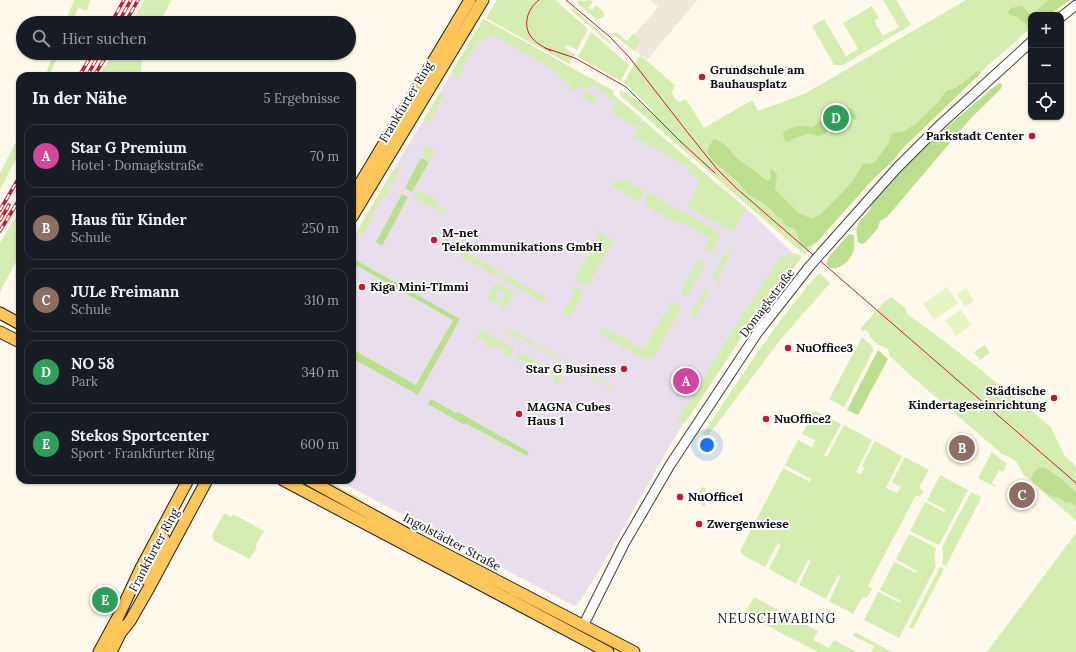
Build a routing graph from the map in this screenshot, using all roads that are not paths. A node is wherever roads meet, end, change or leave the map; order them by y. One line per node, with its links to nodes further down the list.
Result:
1 (470, 0): 6 (main road, Frankfurter Ring)
2 (483, 0): 7 (main road, Frankfurter Ring)
3 (1076, 5): 4 (street)
4 (1064, 15)
5 (1028, 45): 21 (street, Domagkstraße, bridge)
6 (356, 190)
7 (356, 210)
8 (0, 313): 9 (main road)
9 (16, 322)
10 (0, 332): 11 (main road)
11 (16, 340)
12 (186, 484): 20 (main road, Frankfurter Ring)
13 (194, 484): 19 (main road, Frankfurter Ring)
14 (205, 484): 22 (main road, Frankfurter Ring)
15 (290, 484): 18 (main road, Ingolstädter Straße)
16 (316, 484): 17 (main road, Ingolstädter Straße)
17 (353, 505): 18 (main road); 21 (main road, Ingolstädter Straße)
18 (334, 508): 25 (main road, Ingolstädter Straße)
19 (165, 538): 20 (main road, Frankfurter Ring); 22 (main road, Frankfurter Ring)
20 (119, 615): 23 (main road, Frankfurter Ring)
21 (583, 626): 26 (main road, Ingolstädter Straße)
22 (122, 631): 24 (main road, Frankfurter Ring)
23 (99, 652)
24 (111, 652)
25 (608, 652)
26 (634, 652)

